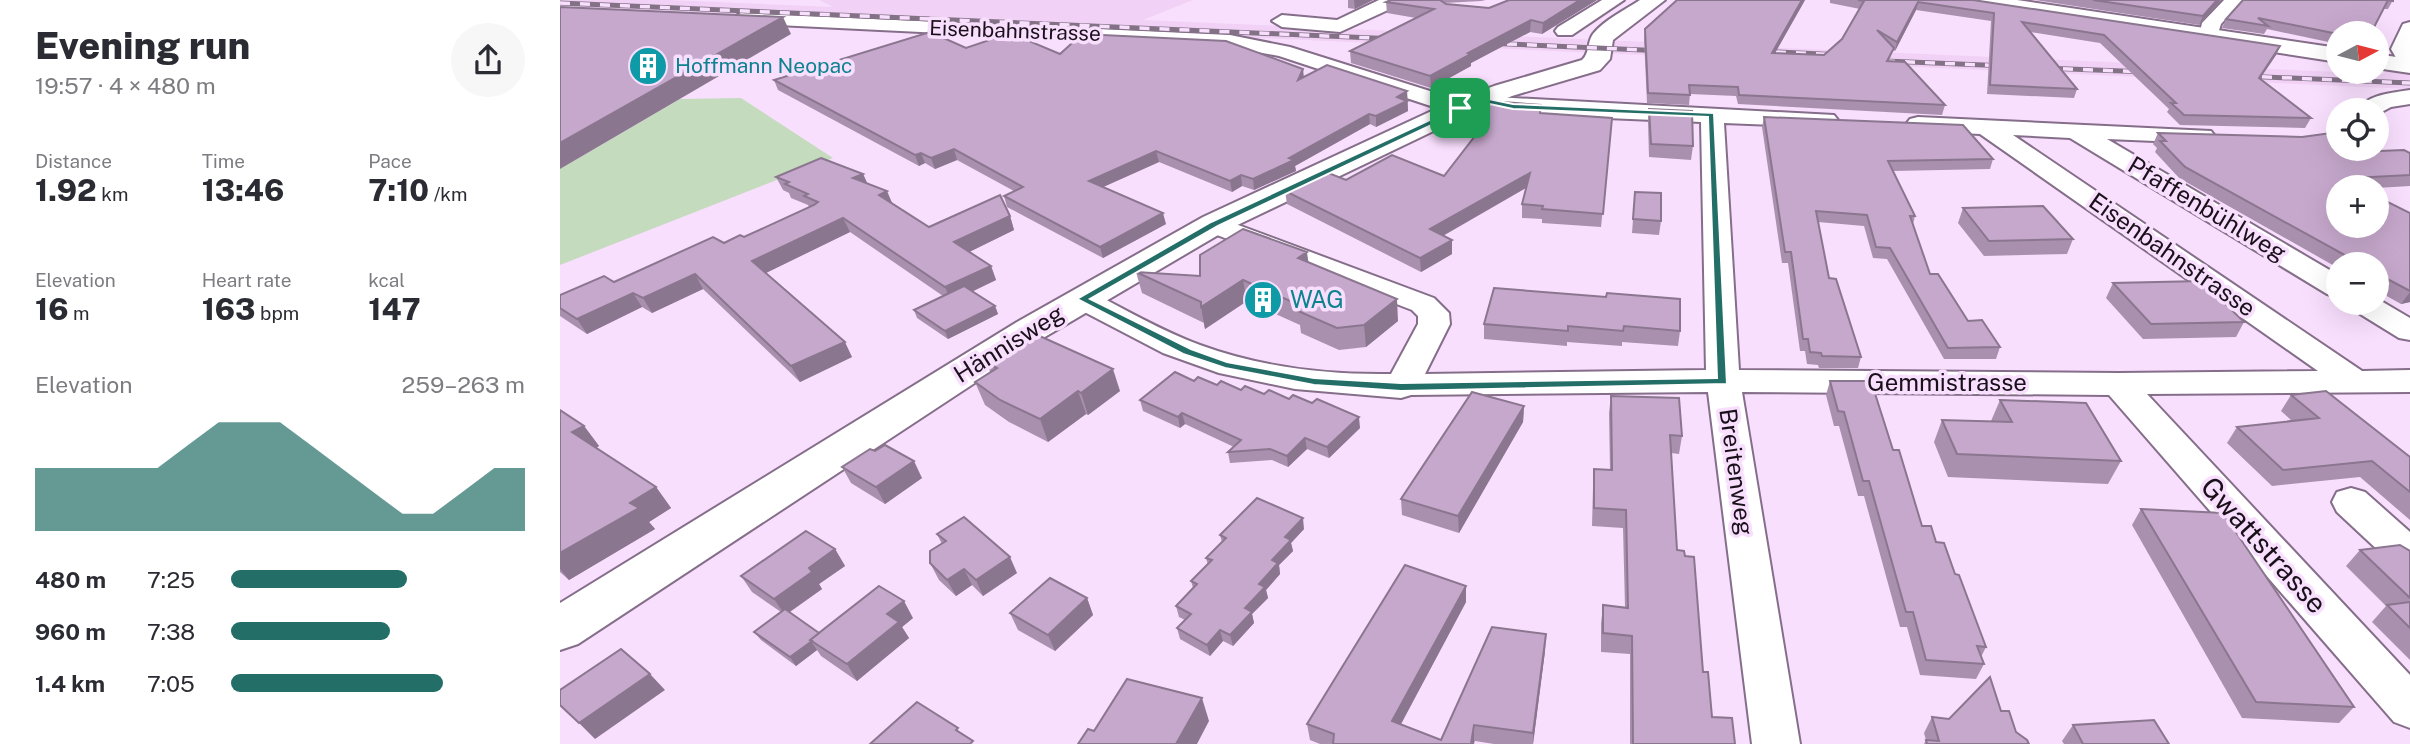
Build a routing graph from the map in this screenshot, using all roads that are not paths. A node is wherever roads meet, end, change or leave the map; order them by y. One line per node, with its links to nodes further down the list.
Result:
1 (1394, 0): 7 (street)
2 (1615, 0): 9 (street)
3 (1654, 0): 16 (street, Hännisweg)
4 (1974, 0): 10 (street)
5 (2234, 0): 10 (street)
6 (717, 18): 16 (street, Eisenbahnstrasse)
7 (1282, 21)
8 (2410, 28): 13 (street)
9 (1565, 32)
10 (2209, 36): 11 (street)
11 (2326, 53)
12 (2389, 63): 13 (street)
13 (2410, 66)
14 (2410, 97): 15 (street)
15 (2389, 100)
16 (1469, 104): 17 (street, Eisenbahnstrasse); 23 (street, Hännisweg)
17 (1712, 114): 18 (street, Eisenbahnstrasse); 28 (street, Breitenweg)
18 (1843, 121)
19 (1894, 123): 20 (street)
20 (1987, 128): 21 (street); 30 (street, Eisenbahnstrasse)
21 (2076, 131): 22 (street); 24 (street, Pfaffenbühlweg)
22 (2220, 136)
23 (1214, 224): 25 (street, Hännisweg); 32 (street)
24 (2326, 281)
25 (1082, 299): 32 (street, Gemmistrasse); 35 (street, Hännisweg)
26 (2383, 315): 27 (street)
27 (2410, 331)
28 (1723, 381): 31 (street, Gemmistrasse); 32 (street, Gemmistrasse); 37 (street, Breitenweg)
29 (2410, 381): 30 (street, Gemmistrasse)
30 (2357, 383): 31 (street, Gemmistrasse)
31 (2118, 384): 36 (street, Gwattstrasse)
32 (1401, 387)
33 (2351, 502): 34 (street)
34 (2410, 556)
35 (560, 629)
36 (2410, 707)
37 (1776, 744)

